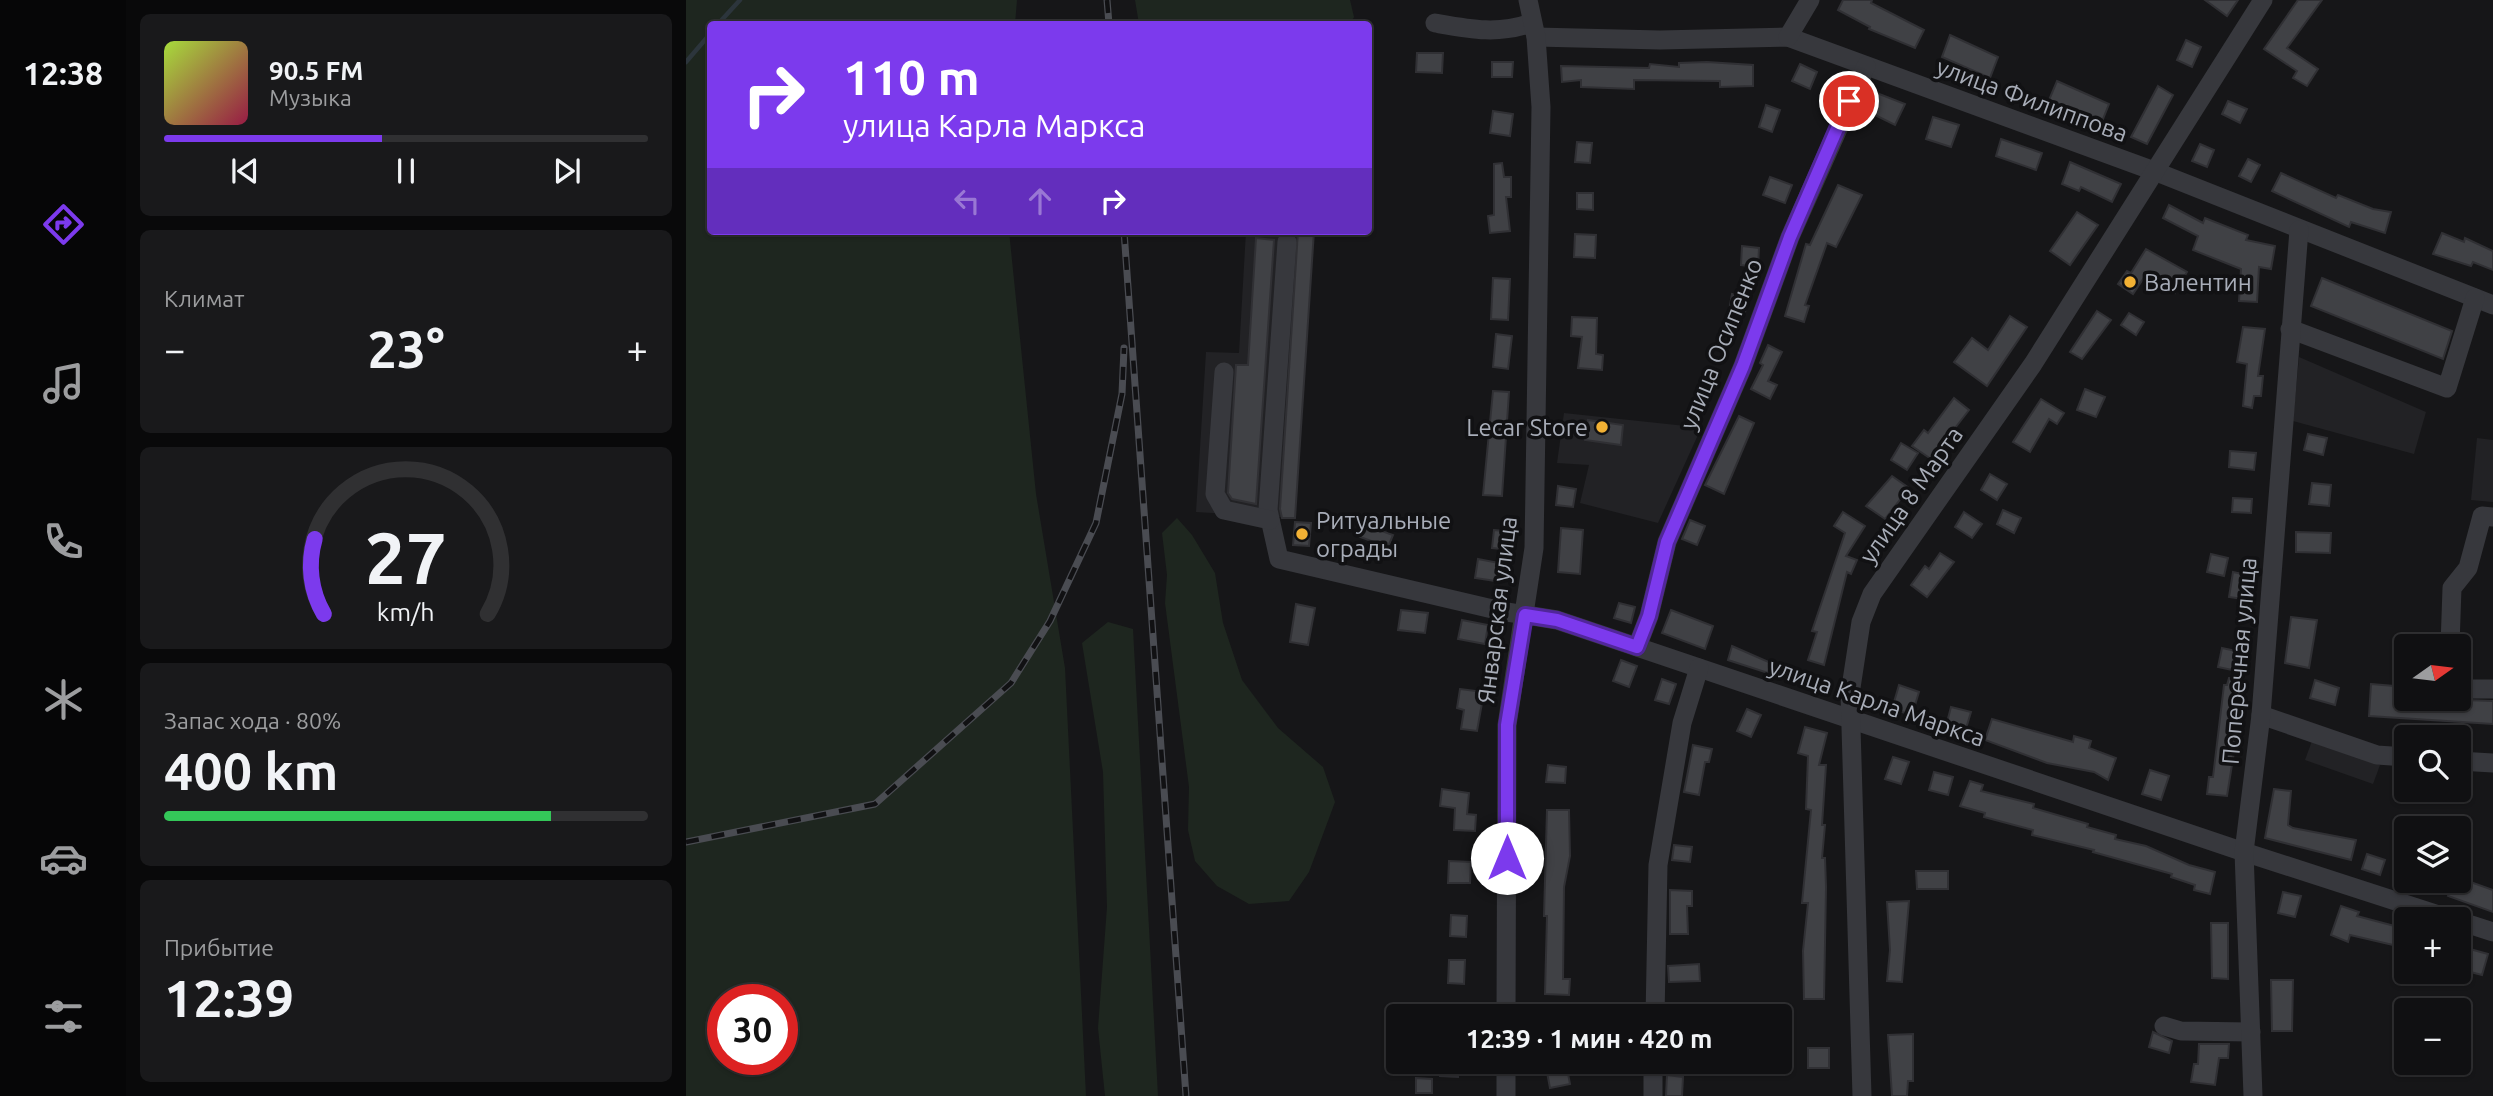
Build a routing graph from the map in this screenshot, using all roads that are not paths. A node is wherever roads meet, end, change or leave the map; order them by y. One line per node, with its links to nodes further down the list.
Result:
1 (1528, 0): 5 (street, Январская улица)
2 (1810, 0): 6 (street)
3 (2263, 0): 8 (street, улица 8 Марта)
4 (1435, 23): 5 (street, улица Филиппова)
5 (1534, 30): 6 (street, улица Филиппова); 16 (street, Январская улица)
6 (1788, 37): 7 (street, улица Филиппова)
7 (1866, 66): 8 (street, улица Филиппова); 18 (street, улица Осипенко)
8 (2154, 171): 9 (street, улица Филиппова); 23 (street, улица 8 Марта)
9 (2299, 230): 11 (street, улица Филиппова); 12 (street, Поперечная улица)
10 (1286, 242): 15 (street)
11 (2484, 301): 12 (street)
12 (2290, 329): 22 (street, Поперечная улица)
13 (1224, 372): 15 (street)
14 (2493, 517): 17 (street)
15 (1270, 520): 16 (street, улица Карла Маркса)
16 (1525, 615): 18 (street, улица Карла Маркса); 31 (street, Январская улица)
17 (2450, 634)
18 (1637, 647): 19 (street, улица Карла Маркса)
19 (1699, 668): 23 (street, улица Карла Маркса); 32 (street)
20 (2471, 689): 21 (street)
21 (2493, 689)
22 (2261, 715): 24 (street); 27 (street, Поперечная улица)
23 (1851, 719): 27 (street, улица Карла Маркса); 39 (street, улица 8 Марта)
24 (2394, 756)
25 (2471, 762): 26 (street)
26 (2493, 763)
27 (2244, 852): 28 (street, улица Карла Маркса); 34 (street, Поперечная улица)
28 (2414, 907)
29 (2471, 925): 30 (street)
30 (2493, 932)
31 (1506, 1004)
32 (1655, 1004)
33 (2164, 1026): 34 (street)
34 (2251, 1032): 40 (street, Поперечная улица)
35 (1506, 1074): 37 (street)
36 (1653, 1074): 38 (street)
37 (1506, 1096)
38 (1653, 1096)
39 (1862, 1096)
40 (2253, 1096)

